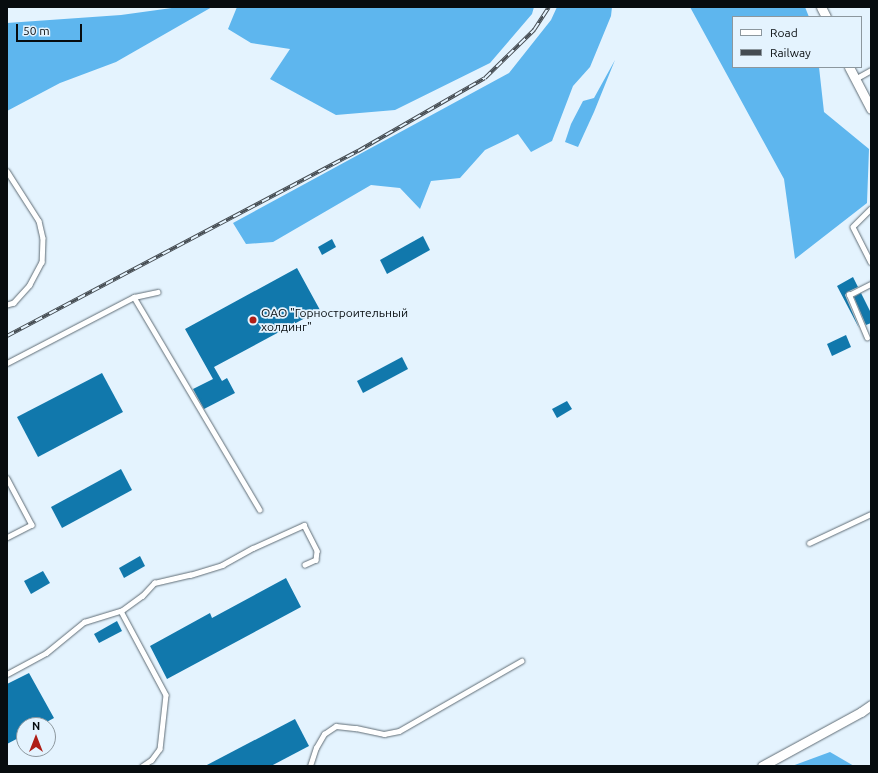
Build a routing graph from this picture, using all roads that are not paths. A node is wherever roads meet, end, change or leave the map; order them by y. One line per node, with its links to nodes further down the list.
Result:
1 (821, 7): 2 (street)
2 (826, 16)
3 (850, 68): 5 (street)
4 (871, 70): 5 (lane)
5 (855, 79): 6 (street)
6 (871, 110)
7 (7, 171): 13 (lane)
8 (871, 209): 9 (lane)
9 (871, 262)
10 (871, 284): 14 (lane)
11 (157, 292): 12 (lane)
12 (134, 297): 15 (lane); 17 (lane)
13 (7, 305)
14 (867, 338)
15 (7, 363)
16 (7, 478): 19 (lane)
17 (260, 510)
18 (871, 514): 20 (lane)
19 (7, 538)
20 (809, 543)
21 (305, 565): 22 (lane)
22 (121, 611): 24 (lane); 26 (lane)
23 (521, 661): 27 (lane)
24 (7, 674)
25 (871, 705): 28 (street)
26 (143, 766)
27 (310, 766)
28 (762, 766)

